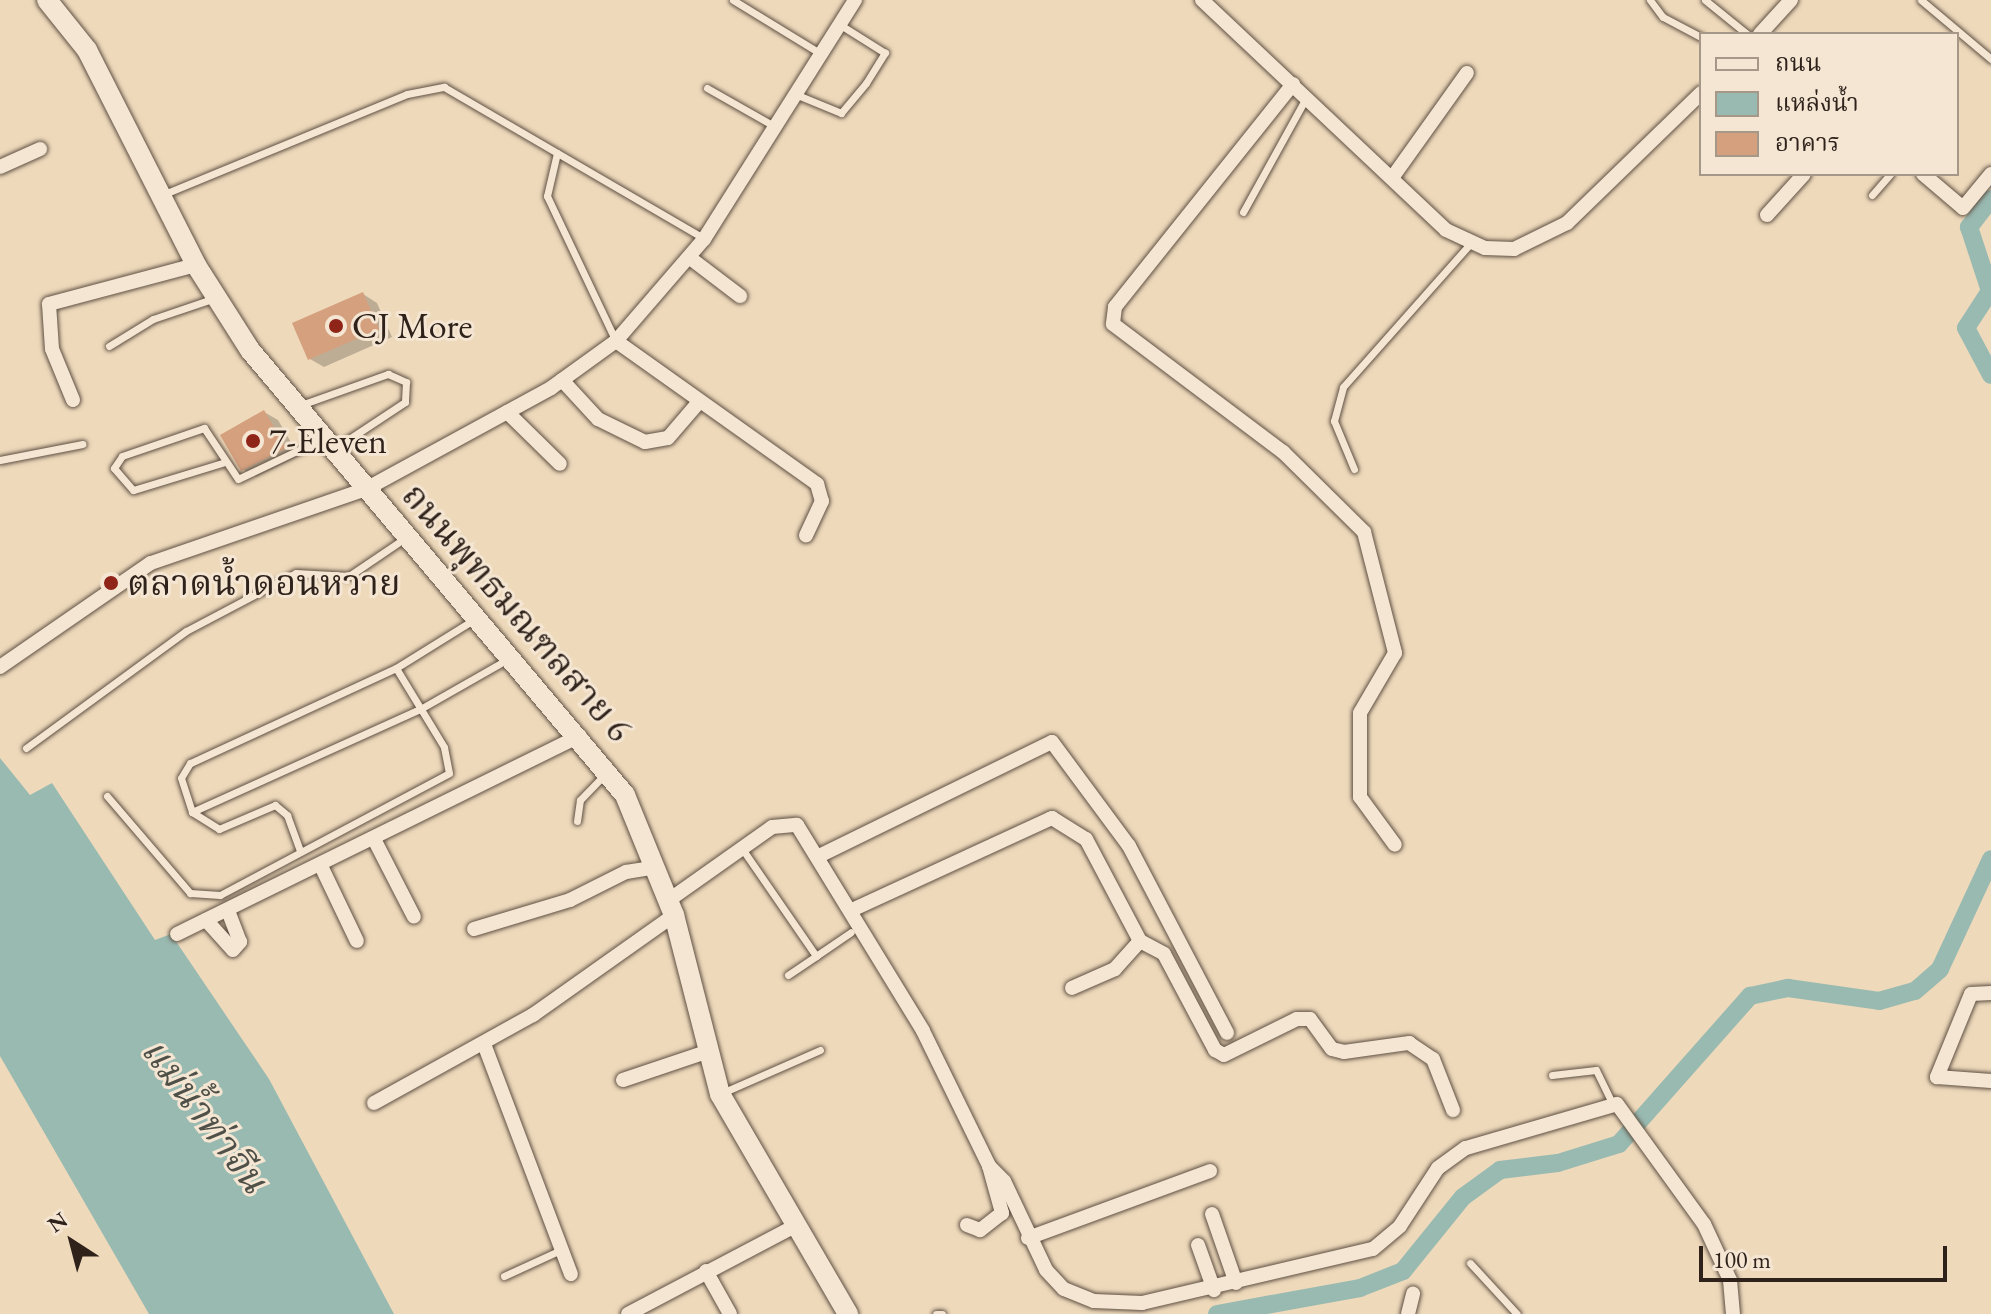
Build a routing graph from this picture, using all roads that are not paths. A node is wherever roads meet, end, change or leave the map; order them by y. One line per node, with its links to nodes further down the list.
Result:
1 (47, 0): 32 (main road, ถนนพุทธมณฑลสาย 6)
2 (733, 0): 15 (lane)
3 (855, 0): 9 (street)
4 (1202, 0): 18 (street)
5 (1650, 0): 14 (lane)
6 (1705, 0): 10 (lane)
7 (1791, 0): 11 (street)
8 (1921, 0): 12 (lane)
9 (839, 24): 15 (street); 20 (lane)
10 (1745, 32)
11 (1765, 32)
12 (1959, 32)
13 (1959, 32): 16 (lane)
14 (1699, 36)
15 (821, 54): 20 (street)
16 (1991, 59)
17 (1467, 73): 31 (street)
18 (1293, 84): 22 (street); 70 (street)
19 (707, 88): 23 (lane)
20 (795, 94): 23 (street)
21 (1699, 95): 37 (street)
22 (1307, 97): 31 (street); 34 (lane)
23 (775, 126): 36 (street)
24 (40, 149): 26 (street)
25 (557, 153): 32 (lane); 36 (lane); 42 (lane)
26 (0, 167)
27 (1991, 174): 30 (street)
28 (1802, 176): 35 (street)
29 (1888, 176): 33 (lane)
30 (1925, 176)
31 (1392, 178): 37 (street)
32 (159, 195): 39 (main road, ถนนพุทธมณฑลสาย 6)
33 (1872, 195)
34 (1243, 212)
35 (1767, 215)
36 (704, 239): 38 (street)
37 (1469, 245): 54 (lane)
38 (690, 258): 40 (street); 42 (street)
39 (196, 265): 41 (main road, ถนนพุทธมณฑลสาย 6); 45 (street)
40 (740, 296)
41 (215, 297): 43 (lane); 47 (main road, ถนนพุทธมณฑลสาย 6)
42 (616, 341): 44 (street); 46 (street)
43 (109, 346)
44 (562, 380): 46 (street); 48 (street)
45 (73, 400)
46 (698, 403): 57 (street)
47 (296, 406): 50 (main road, ถนนพุทธมณฑลสาย 6); 50 (lane)
48 (507, 412): 53 (street); 55 (street)
49 (82, 444): 51 (lane)
50 (328, 444): 52 (lane); 55 (main road, ถนนพุทธมณฑลสาย 6)
51 (0, 460)
52 (222, 463): 52 (lane)
53 (560, 464)
54 (1354, 469)
55 (366, 489): 56 (main road, ถนนพุทธมณฑลสาย 6); 60 (street)
56 (407, 536): 58 (main road, ถนนพุทธมณฑลสาย 6); 64 (lane)
57 (806, 536)
58 (477, 617): 59 (main road, ถนนพุทธมณฑลสาย 6); 61 (lane)
59 (511, 657): 62 (lane); 63 (main road, ถนนพุทธมณฑลสาย 6)
60 (0, 667)
61 (396, 668): 62 (lane); 67 (lane)
62 (422, 708): 67 (lane); 71 (lane)
63 (580, 736): 65 (main road, ถนนพุทธมณฑลสาย 6); 69 (street)
64 (26, 748)
65 (608, 771): 68 (lane); 75 (main road, ถนนพุทธมณฑลสาย 6)
66 (107, 796): 71 (lane)
67 (192, 812): 71 (lane)
68 (577, 821)
69 (375, 841): 74 (street); 79 (street)
70 (1395, 845)
71 (300, 850)
72 (743, 850): 73 (street); 76 (street); 86 (lane)
73 (821, 855): 77 (street); 90 (street)
74 (321, 866): 78 (street); 84 (street)
75 (657, 867): 76 (main road, ถนนพุทธมณฑลสาย 6); 81 (street)
76 (672, 907): 91 (street); 93 (main road, ถนนพุทธมณฑลสาย 6)
77 (854, 909): 85 (street); 101 (street)
78 (228, 910): 80 (street); 80 (street)
79 (414, 917)
80 (206, 920): 83 (street)
81 (474, 929)
82 (851, 932): 86 (lane)
83 (177, 934)
84 (357, 941)
85 (1140, 941): 88 (street); 100 (street)
86 (816, 956): 87 (lane)
87 (788, 975)
88 (1072, 988)
89 (1991, 993): 96 (street)
90 (1227, 1033)
91 (484, 1044): 98 (street); 108 (street)
92 (820, 1050): 97 (lane)
93 (706, 1052): 95 (street); 97 (main road, ถนนพุทธมณฑลสาย 6)
94 (1552, 1075): 99 (lane)
95 (623, 1080)
96 (1991, 1081)
97 (720, 1094): 105 (main road, ถนนพุทธมณฑลสาย 6)
98 (374, 1103)
99 (1613, 1105): 113 (street); 123 (street)
100 (1453, 1110)
101 (989, 1166): 104 (street); 106 (street)
102 (1210, 1171): 106 (street)
103 (1212, 1214): 113 (street)
104 (967, 1225)
105 (795, 1226): 110 (street); 118 (main road, ถนนพุทธมณฑลสาย 6)
106 (1028, 1238): 114 (street)
107 (1198, 1245): 114 (street)
108 (563, 1249): 111 (street); 112 (lane)
109 (1470, 1263): 122 (lane)
110 (706, 1271): 116 (street); 117 (street)
111 (571, 1274)
112 (504, 1276)
113 (1236, 1283): 114 (street)
114 (1214, 1290)
115 (1413, 1294): 121 (street)
116 (628, 1314)
117 (730, 1314)
118 (848, 1314)
119 (936, 1314): 120 (lane)
120 (942, 1314)
121 (1408, 1314)
122 (1517, 1314)
123 (1733, 1314)

